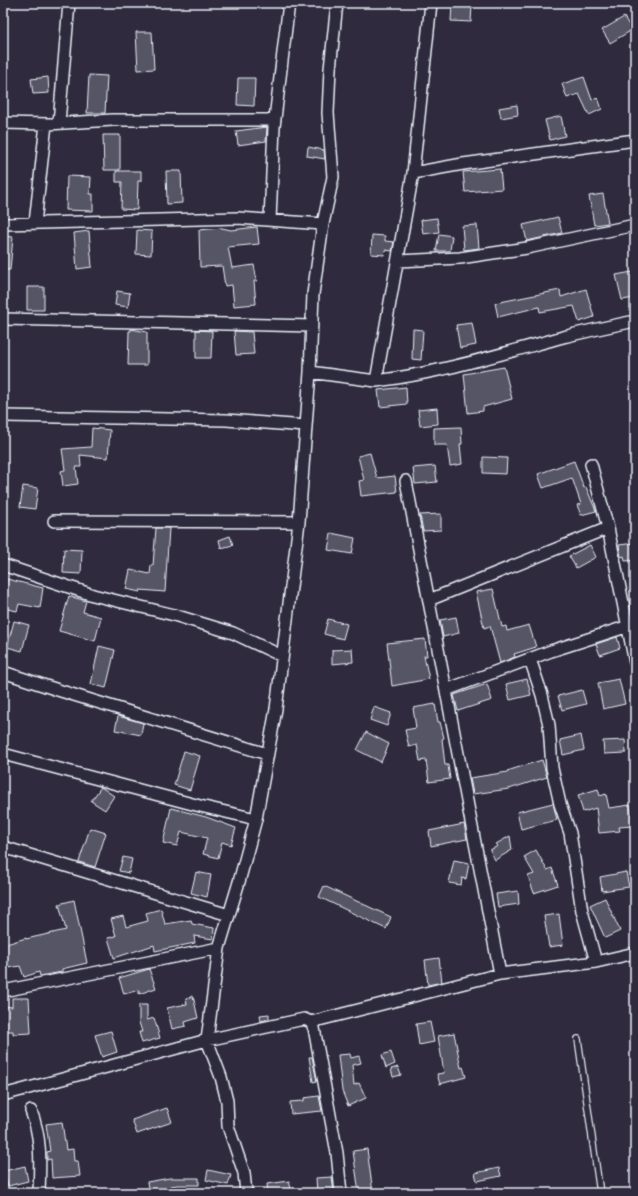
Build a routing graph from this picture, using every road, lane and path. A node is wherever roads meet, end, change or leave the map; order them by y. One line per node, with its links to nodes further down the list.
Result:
1 (70, 3): 7 (street)
2 (289, 3): 5 (street)
3 (337, 3): 14 (street)
4 (431, 3): 10 (street)
5 (275, 120): 7 (street); 11 (street)
6 (3, 122): 8 (street)
7 (59, 123): 8 (street)
8 (48, 124): 12 (street)
9 (635, 140): 10 (street)
10 (413, 173): 16 (street)
11 (270, 220): 12 (street); 14 (street)
12 (35, 223): 13 (street)
13 (3, 224)
14 (323, 224): 19 (street)
15 (635, 225): 16 (street)
16 (398, 261): 21 (street)
17 (3, 319): 19 (street)
18 (635, 321): 21 (street)
19 (312, 326): 20 (street)
20 (310, 372): 21 (street); 23 (street)
21 (376, 381)
22 (3, 416): 23 (street)
23 (306, 426): 27 (street)
24 (591, 464): 28 (street)
25 (406, 481): 30 (street)
26 (54, 521): 27 (street)
27 (299, 522): 32 (street)
28 (608, 528): 30 (street); 31 (street)
29 (3, 565): 32 (street)
30 (429, 600): 36 (street)
31 (631, 625): 33 (street); 34 (street)
32 (282, 656): 38 (street)
33 (530, 659): 36 (street); 44 (street)
34 (635, 663)
35 (3, 672): 38 (street)
36 (446, 690): 45 (street)
37 (3, 754): 39 (street)
38 (267, 754): 39 (street)
39 (256, 819): 41 (street)
40 (3, 847): 41 (street)
41 (229, 915): 42 (street)
42 (219, 948): 46 (street); 49 (street)
43 (635, 953): 44 (street)
44 (596, 962): 45 (street)
45 (500, 974): 47 (street)
46 (3, 991)
47 (310, 1022): 49 (street); 54 (street)
48 (578, 1039): 55 (lane)
49 (207, 1040): 50 (street); 53 (street)
50 (3, 1096)
51 (31, 1112): 52 (street)
52 (39, 1193)
53 (246, 1193)
54 (341, 1193)
55 (600, 1193)

